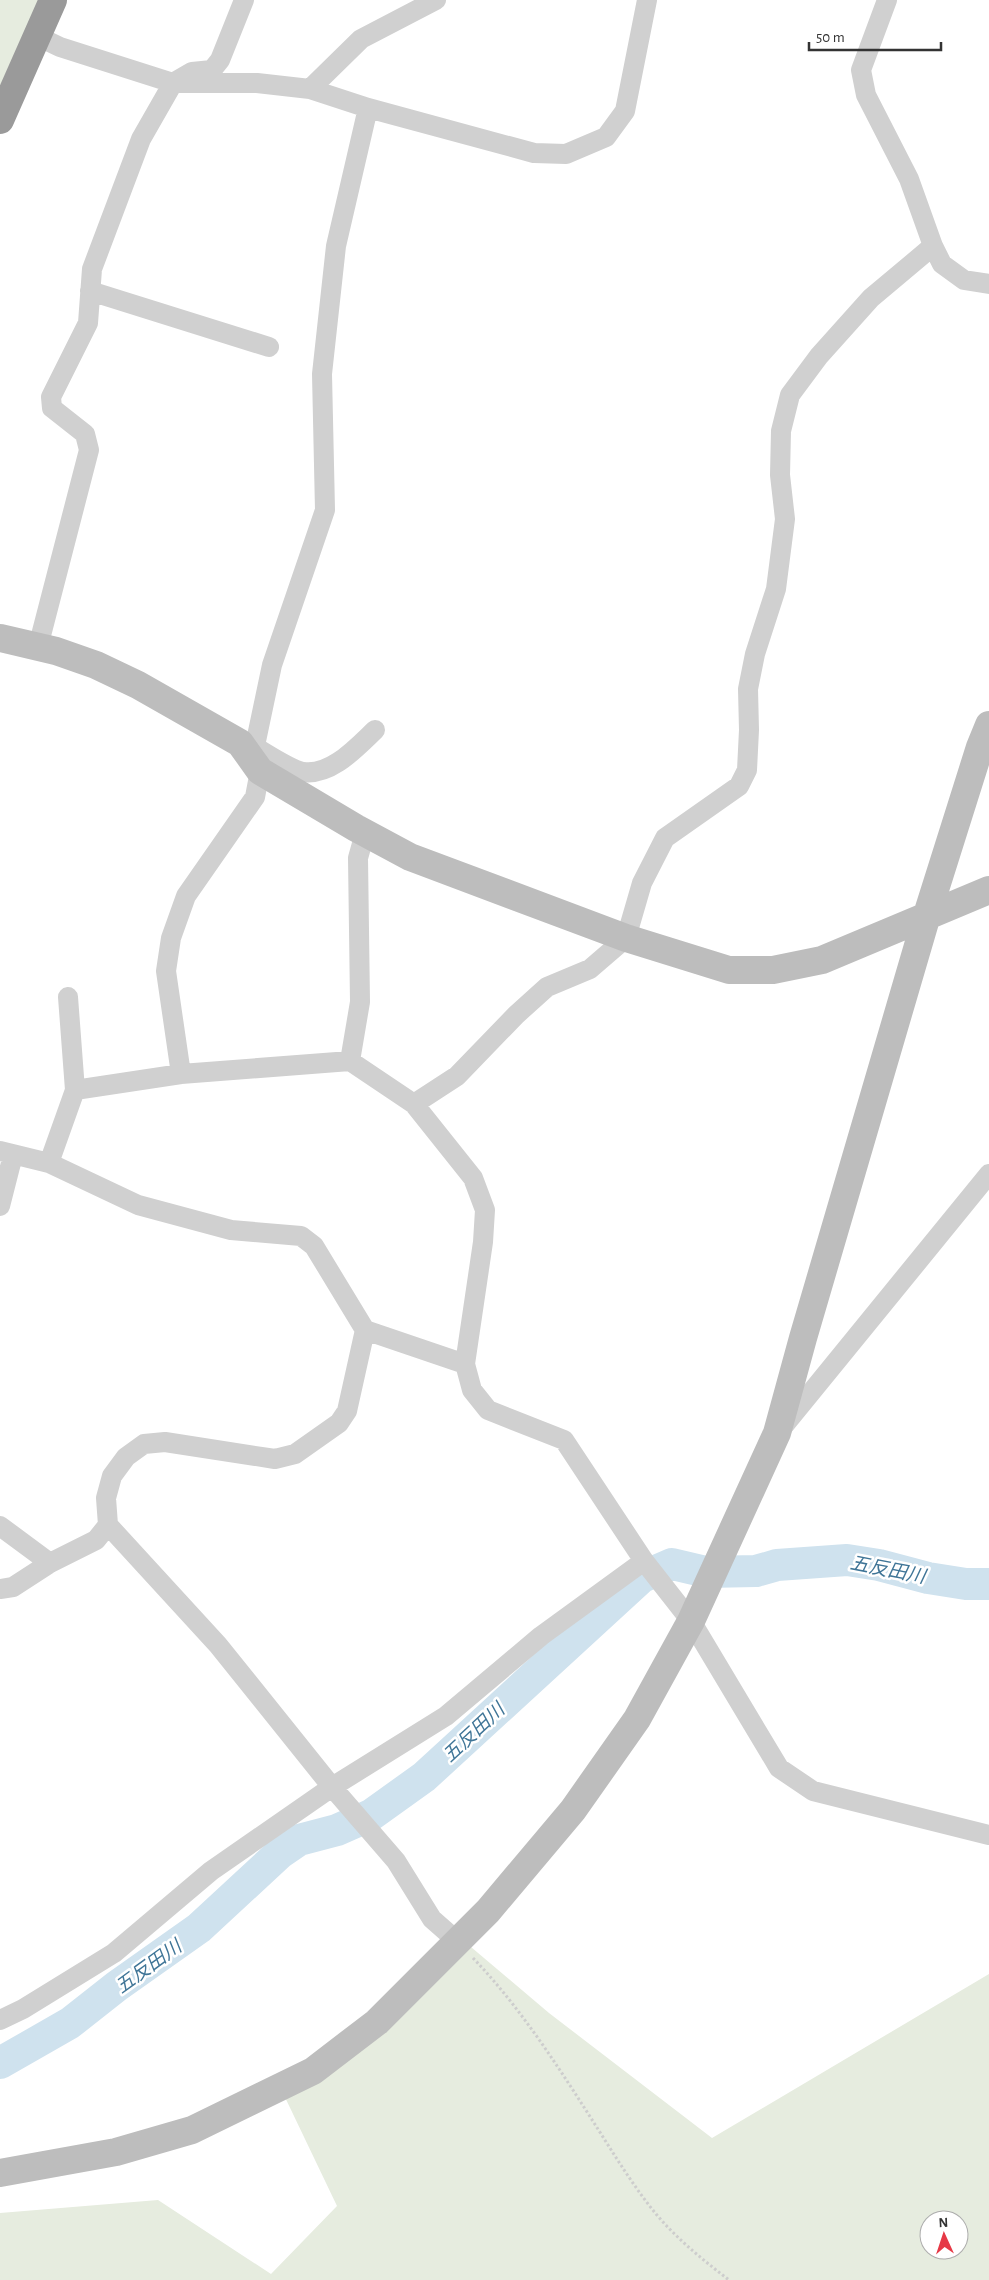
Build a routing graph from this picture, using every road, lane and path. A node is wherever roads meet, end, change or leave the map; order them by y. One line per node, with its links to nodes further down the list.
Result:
1 (53, 0): 6 (highway)
2 (244, 0): 7 (street)
3 (436, 0): 8 (street)
4 (647, 0): 9 (street)
5 (887, 0): 11 (street)
6 (37, 36): 7 (street); 10 (highway)
7 (173, 84): 8 (street); 13 (street)
8 (310, 89): 9 (street)
9 (368, 108): 19 (street)
10 (0, 120)
11 (933, 246): 12 (street); 23 (street)
12 (989, 284)
13 (90, 291): 14 (street); 16 (street)
14 (269, 346)
15 (0, 638): 16 (street)
16 (38, 647): 19 (street)
17 (989, 725): 22 (street)
18 (375, 730): 19 (street)
19 (256, 759): 20 (street); 26 (street)
20 (365, 833): 23 (street); 25 (street)
21 (989, 890): 22 (street)
22 (927, 915): 23 (street); 35 (street)
23 (626, 938): 28 (street)
24 (68, 997): 27 (street)
25 (350, 1061): 26 (street); 28 (street)
26 (181, 1074): 27 (street)
27 (75, 1090): 30 (street)
28 (414, 1104): 34 (street)
29 (6, 1153): 30 (street); 32 (street)
30 (49, 1163): 33 (street)
31 (989, 1174): 35 (street)
32 (0, 1206)
33 (365, 1330): 34 (street); 36 (street)
34 (466, 1364): 38 (street)
35 (778, 1433): 41 (street)
36 (108, 1525): 39 (street); 42 (street)
37 (0, 1526): 39 (street)
38 (644, 1561): 41 (street); 42 (street)
39 (50, 1563): 40 (street)
40 (0, 1589)
41 (691, 1621): 43 (street); 44 (street)
42 (332, 1787): 44 (street); 45 (street)
43 (989, 1836)
44 (457, 1942): 46 (street); 47 (path)
45 (0, 2020)
46 (0, 2173)
47 (729, 2280)

